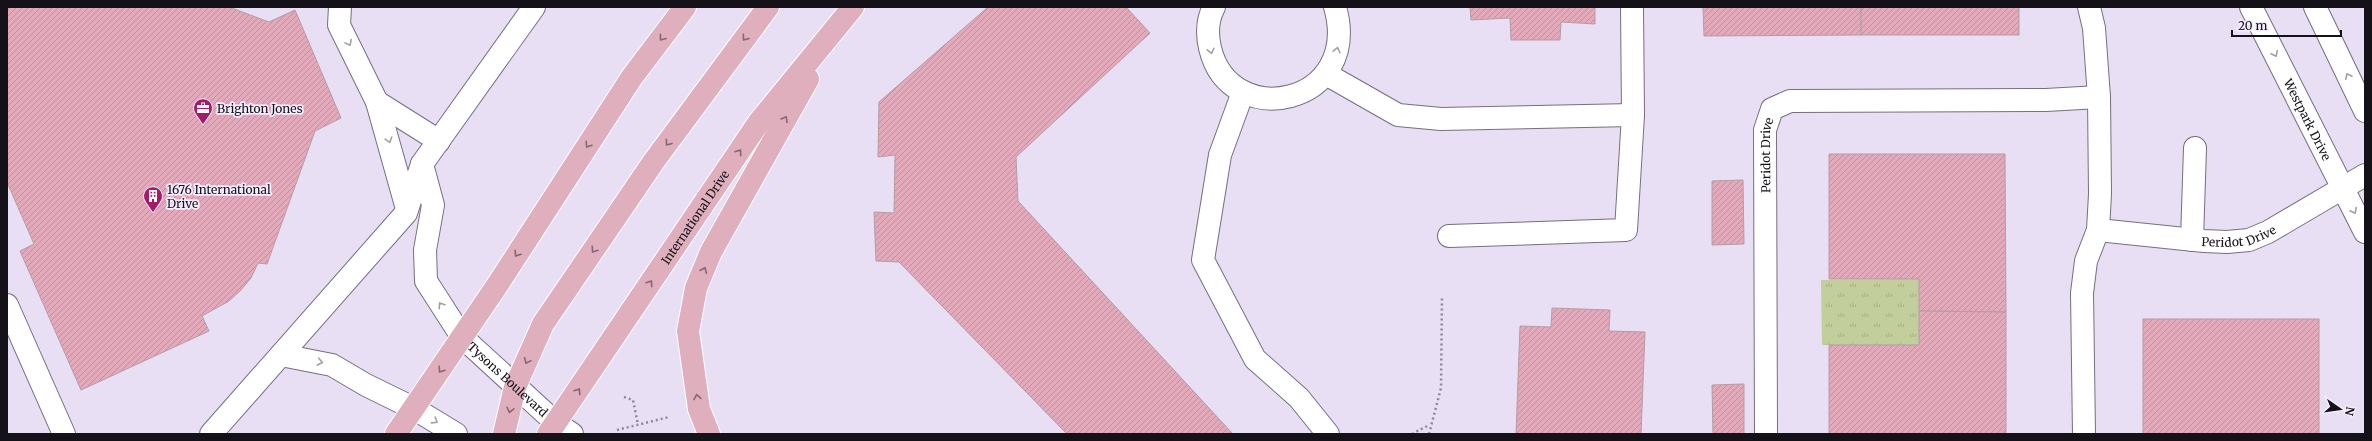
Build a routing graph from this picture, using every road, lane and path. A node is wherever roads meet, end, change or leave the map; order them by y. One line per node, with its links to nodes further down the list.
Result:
1 (340, 7): 15 (street, one-way to 15)
2 (534, 7): 18 (street)
3 (768, 7): 32 (main road, one-way to 32)
4 (1214, 7): 13 (street, one-way to 13)
5 (1335, 7): 12 (street, one-way to 5)
6 (1632, 7): 17 (street)
7 (2089, 7): 14 (street)
8 (2251, 7): 22 (street, Westpark Drive, one-way to 22)
9 (2315, 7): 16 (street, one-way to 9)
10 (681, 12): 30 (main road, one-way to 30)
11 (847, 14): 38 (main road, International Drive, one-way to 11); 45 (main road, one-way to 11)
12 (1326, 74): 13 (street); 17 (street)
13 (1243, 92): 46 (street)
14 (2099, 97): 24 (street); 49 (street, Peridot Drive)
15 (377, 102): 18 (street); 23 (street, one-way to 23)
16 (2365, 111)
17 (1633, 115): 26 (street)
18 (439, 141): 20 (street)
19 (2195, 148): 27 (street)
20 (422, 164): 23 (street); 30 (street, Tysons Boulevard, one-way to 20)
21 (2365, 176): 22 (street, Peridot Drive)
22 (2343, 189): 25 (street, Westpark Drive, one-way to 25); 27 (street, Peridot Drive)
23 (408, 209): 31 (street)
24 (2098, 230): 27 (street, Peridot Drive); 50 (street)
25 (2365, 232)
26 (1450, 236)
27 (2192, 240)
28 (1442, 296): 37 (path)
29 (7, 305): 40 (street)
30 (462, 337): 32 (street, Tysons Boulevard); 34 (main road, one-way to 34)
31 (281, 355): 34 (street, one-way to 34); 41 (street)
32 (515, 387): 38 (street, Tysons Boulevard); 44 (main road, one-way to 44)
33 (624, 397): 36 (path)
34 (415, 409): 42 (main road); 43 (street, one-way to 43)
35 (669, 417): 36 (path)
36 (638, 425): 39 (path)
37 (1430, 425): 47 (path); 48 (path)
38 (559, 430)
39 (617, 430)
40 (64, 434)
41 (211, 434)
42 (396, 434)
43 (456, 434)
44 (504, 434)
45 (709, 434)
46 (1328, 434)
47 (1412, 434)
48 (1429, 434)
49 (1766, 434)
50 (2084, 434)

